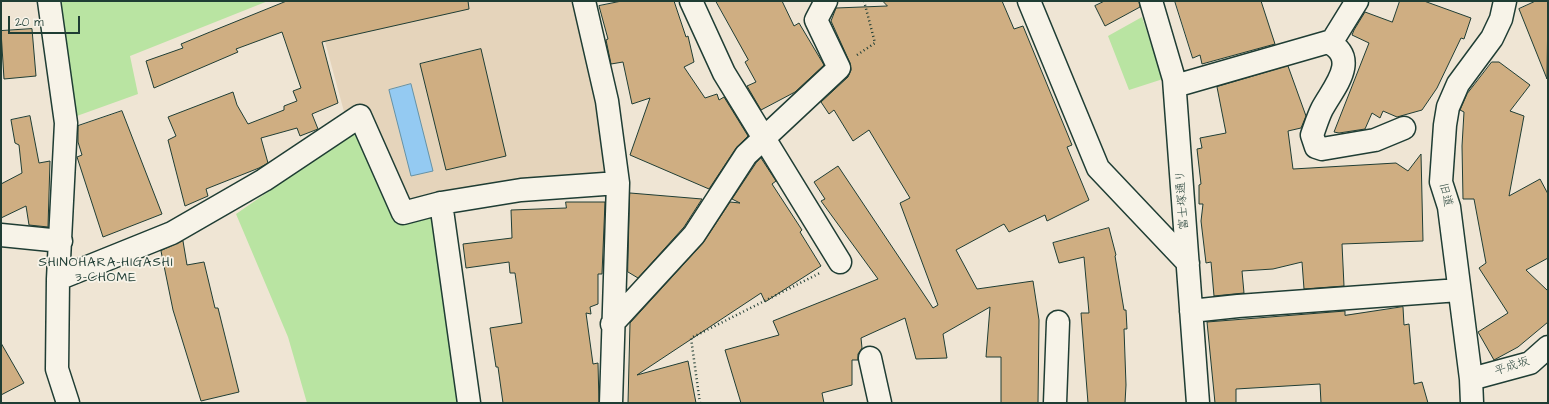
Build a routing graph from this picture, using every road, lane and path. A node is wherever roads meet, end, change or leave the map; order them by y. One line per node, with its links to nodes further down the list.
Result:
1 (49, 1): 18 (street)
2 (584, 1): 15 (street)
3 (691, 1): 14 (street)
4 (826, 1): 14 (street)
5 (864, 1): 10 (path)
6 (1029, 1): 20 (street)
7 (1151, 1): 12 (street, 富士塚通り)
8 (1357, 1): 11 (street)
9 (1505, 1): 22 (street, 旧道)
10 (875, 43)
11 (1331, 43): 12 (street); 13 (street)
12 (1175, 86): 20 (street, 富士塚通り)
13 (1404, 128)
14 (763, 137): 19 (street); 25 (street)
15 (618, 183): 16 (street); 25 (street)
16 (441, 203): 21 (street); 30 (street)
17 (1, 235): 18 (street)
18 (61, 241): 21 (street)
19 (840, 262): 32 (path)
20 (1188, 262): 23 (street, 富士塚通り)
21 (58, 279): 29 (street)
22 (1459, 290): 23 (street); 28 (street, 旧道)
23 (1191, 311): 35 (street, 富士塚通り)
24 (1058, 322): 34 (street)
25 (612, 324): 31 (street)
26 (1548, 347): 28 (street, 平成坂)
27 (870, 358): 33 (street)
28 (1471, 379): 36 (street, 旧道)
29 (68, 403)
30 (469, 403)
31 (612, 403)
32 (700, 403)
33 (880, 403)
34 (1055, 403)
35 (1198, 403)
36 (1472, 403)

